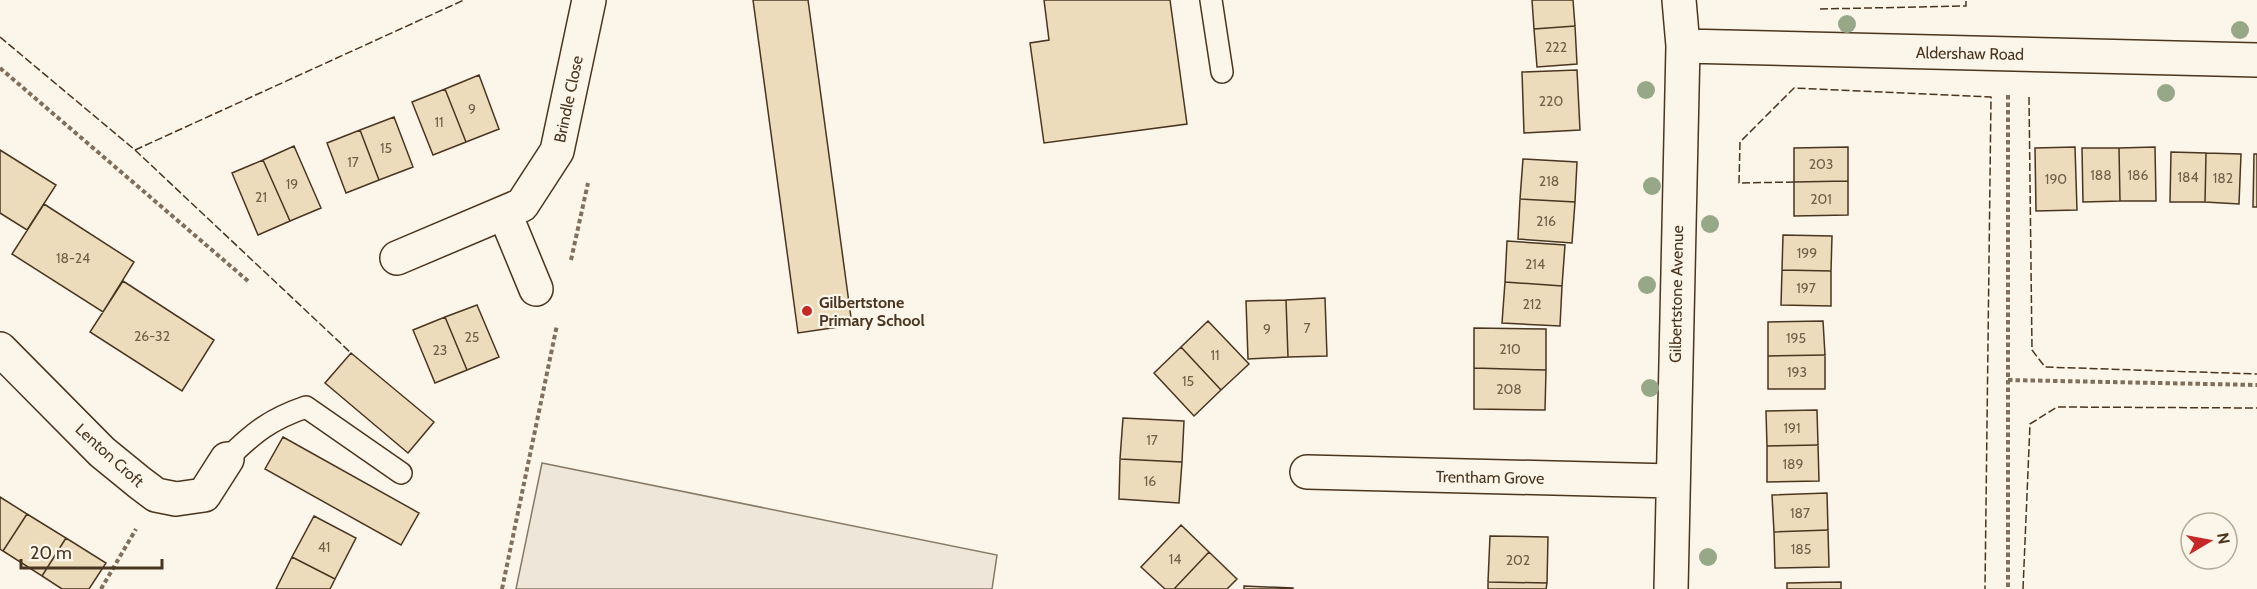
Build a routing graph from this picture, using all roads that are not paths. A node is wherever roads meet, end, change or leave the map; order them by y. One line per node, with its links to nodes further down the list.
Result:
1 (589, 0): 7 (street, Brindle Close)
2 (1211, 0): 6 (lane)
3 (1679, 0): 4 (street, Gilbertstone Avenue)
4 (1683, 46): 5 (street, Aldershaw Road); 14 (street, Gilbertstone Avenue)
5 (2257, 60)
6 (1222, 72)
7 (505, 214): 8 (street, Brindle Close); 9 (street)
8 (397, 258)
9 (536, 289)
10 (0, 349): 11 (street, Lenton Croft)
11 (227, 459): 13 (lane)
12 (1307, 472): 14 (street, Trentham Grove)
13 (401, 473)
14 (1672, 481): 15 (street, Gilbertstone Avenue)
15 (1671, 589)

